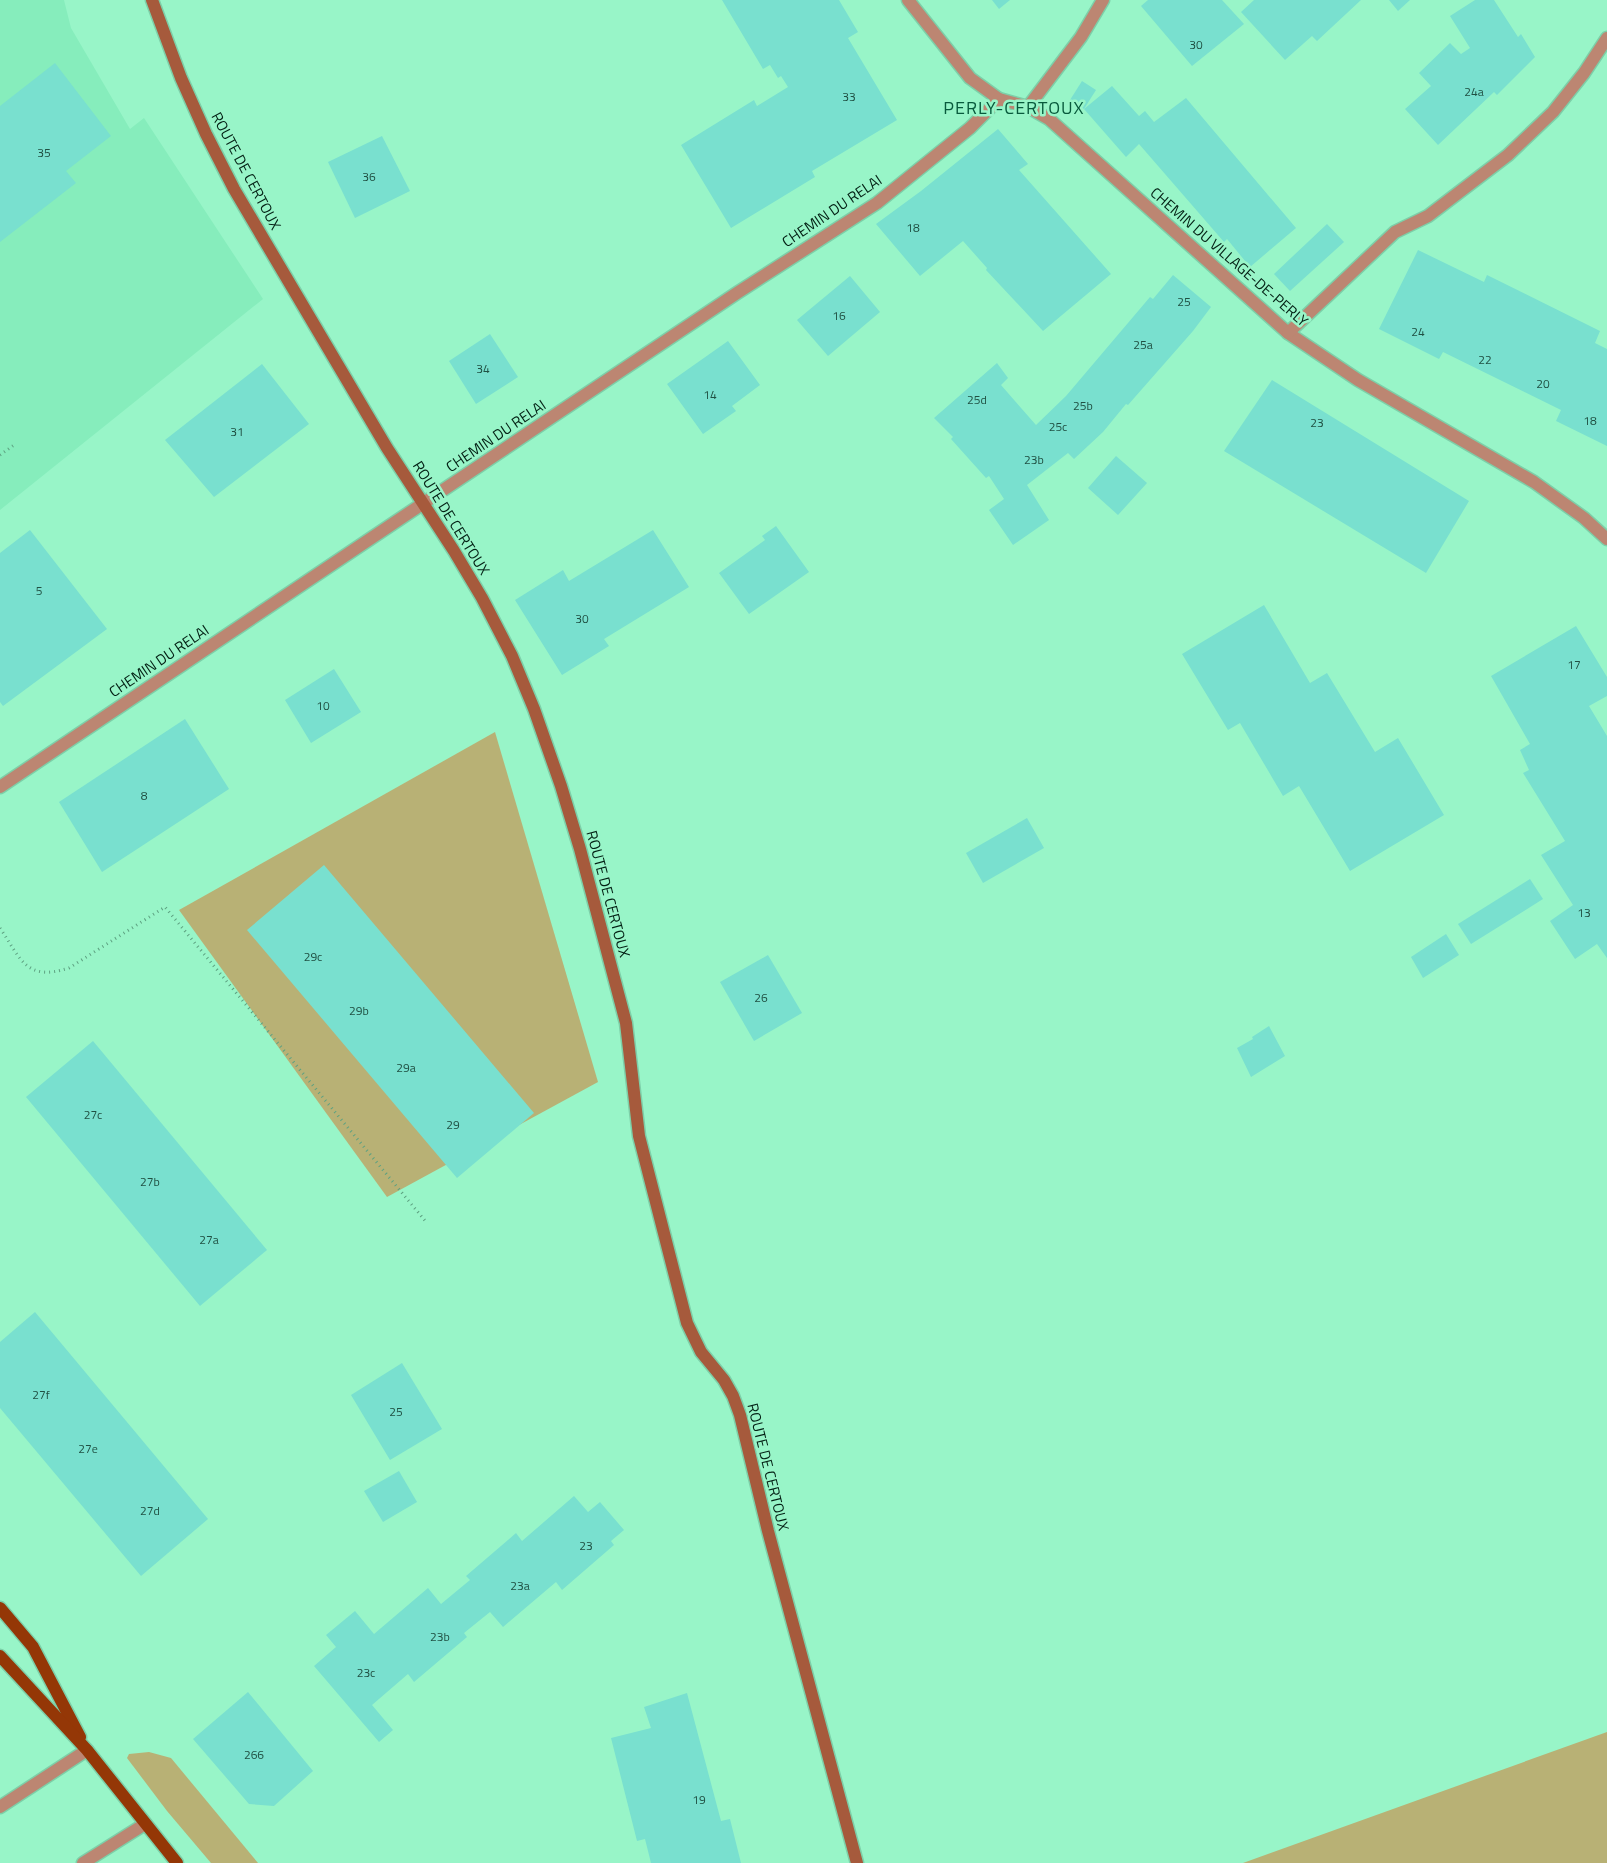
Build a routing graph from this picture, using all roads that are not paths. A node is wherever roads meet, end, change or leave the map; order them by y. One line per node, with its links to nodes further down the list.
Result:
1 (152, 0): 8 (street, ROUTE DE CERTOUX)
2 (908, 0): 5 (street, CHEMIN DU VILLAGE-DE-PERLY)
3 (1103, 0): 6 (street)
4 (1607, 38): 7 (street)
5 (999, 99): 6 (street, CHEMIN DU VILLAGE-DE-PERLY); 8 (street, CHEMIN DU RELAI)
6 (1028, 107): 7 (street, CHEMIN DU VILLAGE-DE-PERLY)
7 (1288, 333): 9 (street, CHEMIN DU VILLAGE-DE-PERLY)
8 (424, 504): 10 (street, CHEMIN DU RELAI); 18 (street, ROUTE DE CERTOUX)
9 (1607, 539)
10 (0, 787)
11 (0, 1608): 13 (main road)
12 (0, 1656): 13 (main road)
13 (86, 1750): 14 (street); 15 (main road)
14 (0, 1807)
15 (145, 1824): 16 (street); 17 (main road)
16 (83, 1863)
17 (177, 1863)
18 (857, 1863)

